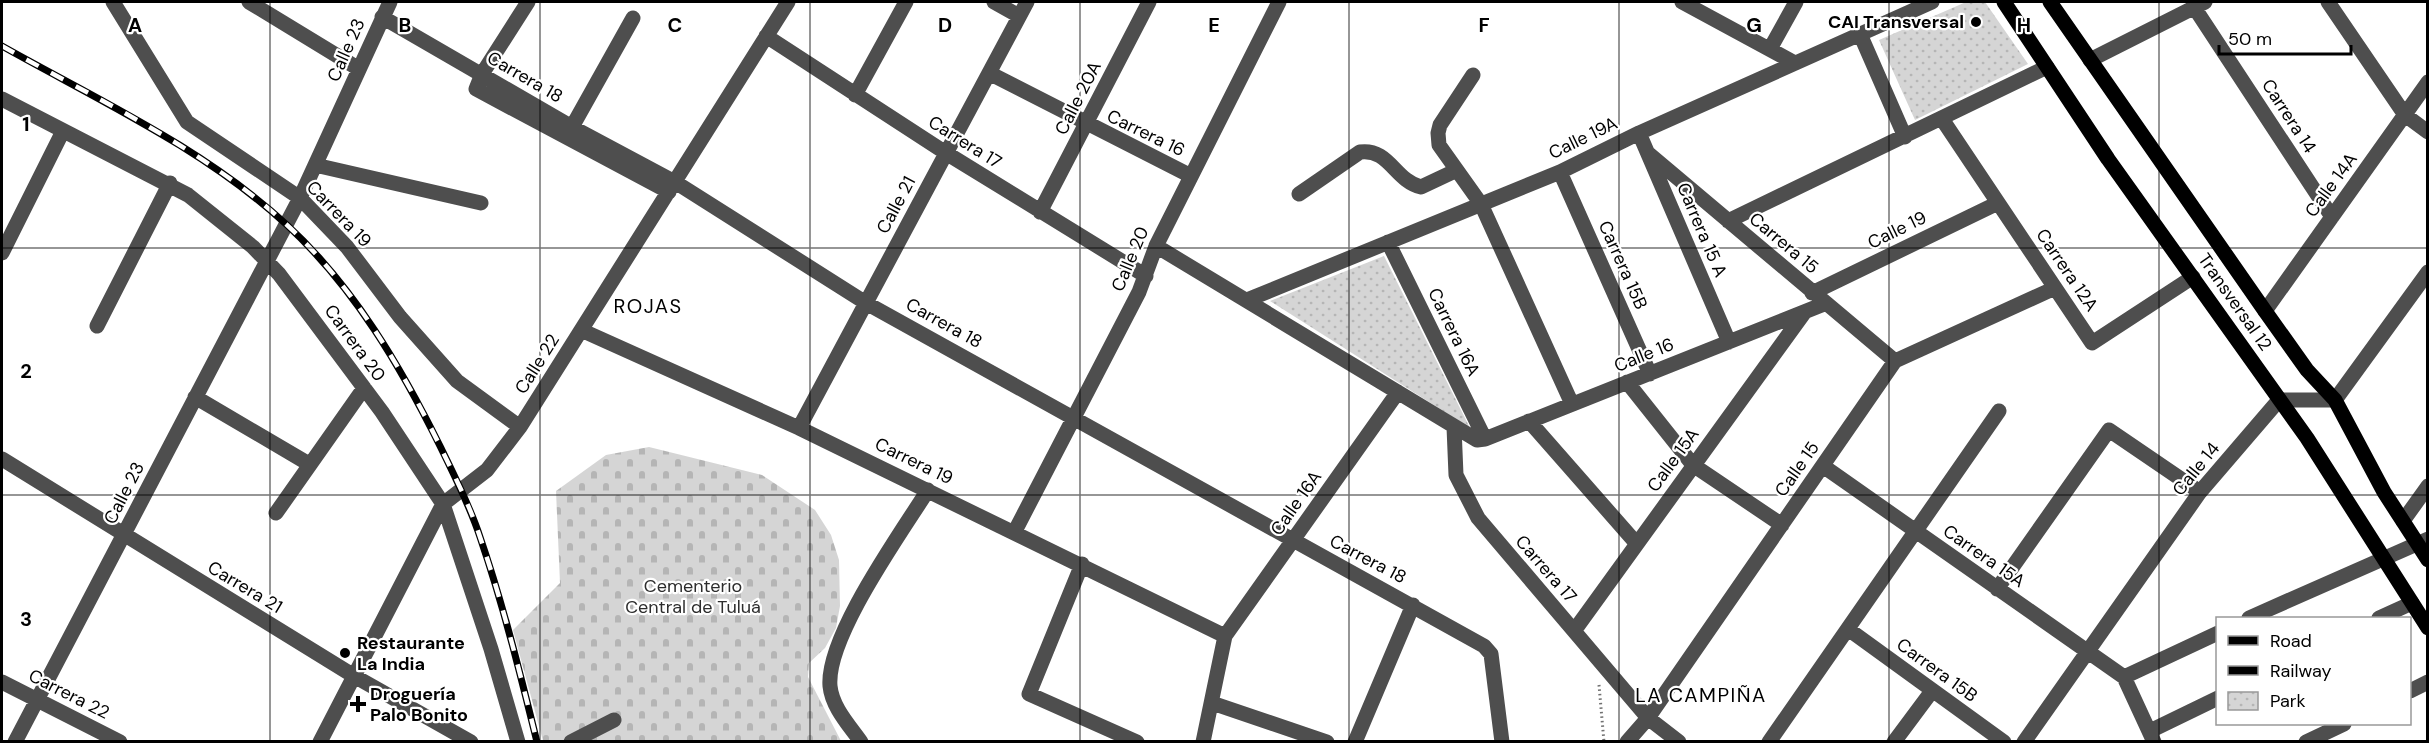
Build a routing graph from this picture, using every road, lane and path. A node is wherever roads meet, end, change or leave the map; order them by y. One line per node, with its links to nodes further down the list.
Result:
1 (113, 2): 51 (street, Carrera 19)
2 (249, 2): 27 (street)
3 (390, 2): 19 (street, Calle 23)
4 (528, 2): 29 (street)
5 (788, 2): 22 (street, Calle 22)
6 (906, 2): 32 (street)
7 (994, 2): 18 (street)
8 (1027, 2): 18 (street, Calle 21)
9 (1149, 2): 36 (street, Calle 20A)
10 (1279, 2): 47 (street, Calle 20)
11 (1683, 2): 23 (street)
12 (1796, 2): 23 (street)
13 (1932, 2): 21 (street, Calle 19A)
14 (2004, 2): 26 (main road, Transversal 12)
15 (2049, 2): 24 (main road, Transversal 12)
16 (2328, 2): 34 (street)
17 (2200, 4): 24 (street); 56 (street, Carrera 14)
18 (1019, 16): 28 (street, Calle 21)
19 (382, 17): 27 (street, Calle 23); 29 (street, Carrera 18)
20 (633, 18): 37 (street)
21 (1860, 33): 25 (street, Calle 19A); 41 (street)
22 (766, 36): 32 (street, Carrera 17); 49 (street, Calle 22)
23 (1770, 49): 25 (street)
24 (2090, 60): 70 (main road, Transversal 12)
25 (1795, 63): 40 (street, Calle 19A)
26 (2047, 67): 35 (street); 64 (main road, Transversal 12)
27 (359, 69): 44 (street, Calle 23)
28 (988, 73): 36 (street, Carrera 16); 42 (street, Calle 21)
29 (482, 74): 37 (street, Carrera 18); 49 (street)
30 (1473, 75): 45 (street)
31 (2427, 82): 34 (street, Calle 14A)
32 (855, 94): 42 (street, Carrera 17)
33 (2, 99): 38 (street, Carrera 20)
34 (2405, 115): 39 (street); 56 (street, Calle 14A)
35 (1942, 119): 41 (street); 53 (street, Carrera 12A)
36 (1086, 125): 47 (street, Carrera 16); 55 (street, Calle 20A)
37 (572, 127): 49 (street, Carrera 18)
38 (63, 131): 48 (street, Carrera 20); 60 (street)
39 (2427, 132)
40 (1639, 133): 43 (street, Carrera 15 A); 46 (street, Calle 19A)
41 (1905, 137): 57 (street)
42 (946, 153): 55 (street, Carrera 17); 68 (street, Calle 21)
43 (1649, 154): 57 (street, Carrera 15); 74 (street, Carrera 15 A)
44 (315, 165): 51 (street, Calle 23); 52 (street)
45 (1455, 171): 50 (street); 54 (street)
46 (1560, 172): 54 (street, Calle 19A); 76 (street, Carrera 15B)
47 (1191, 176): 59 (street, Calle 20)
48 (170, 183): 61 (street, Carrera 20); 72 (street)
49 (668, 187): 68 (street, Carrera 18); 73 (street, Calle 22)
50 (1299, 194)
51 (300, 198): 61 (street, Calle 23); 87 (street, Carrera 19)
52 (481, 203)
53 (1998, 203): 65 (street, Carrera 12A); 66 (street, Calle 19)
54 (1481, 204): 58 (street, Calle 19A); 83 (street)
55 (1040, 212): 63 (street, Carrera 17)
56 (2332, 217): 70 (street, Calle 14A)
57 (1728, 221): 66 (street, Carrera 15)
58 (1388, 242): 67 (street, Calle 19A); 90 (street, Carrera 16A)
59 (1156, 246): 63 (street, Calle 20); 67 (street)
60 (2, 253)
61 (266, 261): 78 (street, Carrera 20); 80 (street, Calle 23)
62 (2427, 272): 82 (street)
63 (1146, 276): 85 (street, Calle 20)
64 (2193, 277): 65 (street, Carrera 12A); 81 (main road, Transversal 12)
65 (2055, 288): 75 (street)
66 (1812, 293): 69 (street, Carrera 15)
67 (1247, 300): 79 (street)
68 (866, 303): 85 (street, Carrera 18); 89 (street, Calle 21)
69 (1824, 304): 71 (street, Calle 16); 75 (street, Carrera 15)
70 (2265, 311): 82 (main road, Transversal 12)
71 (1804, 312): 74 (street, Calle 16); 93 (street, Calle 15A)
72 (97, 326)
73 (581, 330): 87 (street, Calle 22); 89 (street, Carrera 19)
74 (1729, 342): 76 (street, Calle 16)
75 (1895, 361): 94 (street, Calle 15)
76 (1650, 374): 77 (street, Calle 16)
77 (1627, 382): 83 (street, Calle 16); 93 (street)
78 (364, 388): 92 (street); 98 (street, Carrera 20)
79 (1398, 392): 88 (street); 105 (street, Calle 16A)
80 (195, 397): 92 (street); 104 (street, Calle 23)
81 (2279, 400): 82 (street); 97 (street, Calle 14); 108 (main road, Transversal 12)
82 (2335, 400): 100 (main road, Transversal 12)
83 (1572, 404): 86 (street, Calle 16)
84 (2000, 411): 103 (street)
85 (1076, 417): 102 (street, Calle 20); 105 (street, Carrera 18)
86 (1529, 421): 90 (street, Calle 16); 107 (street)
87 (520, 427): 98 (street, Calle 22)
88 (1454, 427): 90 (street); 118 (street, Carrera 17)
89 (799, 428): 96 (street, Carrera 19)
90 (1481, 439)
91 (2, 459): 104 (street, Carrera 21)
92 (309, 464): 99 (street)
93 (1693, 465): 101 (street); 107 (street, Calle 15A)
94 (1823, 466): 101 (street, Calle 15); 103 (street, Carrera 15A)
95 (2427, 486): 100 (street)
96 (928, 490): 102 (street, Carrera 19); 142 (street)
97 (2200, 492): 111 (street); 121 (street, Calle 14)
98 (443, 504): 123 (street, Calle 22); 140 (street, Carrera 20)
99 (276, 513)
100 (2403, 521): 106 (main road, Transversal 12)
101 (1782, 525): 132 (street, Calle 15)
102 (1015, 531): 110 (street, Carrera 19)
103 (1914, 532): 111 (street, Carrera 15A); 116 (street)
104 (124, 536): 123 (street, Carrera 21); 129 (street, Calle 23)
105 (1293, 541): 113 (street, Carrera 18); 120 (street, Calle 16A)
106 (2422, 541): 108 (street); 109 (main road, Transversal 12)
107 (1637, 544): 118 (street, Calle 15A)
108 (2384, 558): 112 (main road, Transversal 12); 114 (street)
109 (2427, 560)
110 (1082, 564): 120 (street, Carrera 19); 143 (street)
111 (1997, 589): 121 (street, Carrera 15A)
112 (2412, 603): 115 (street); 117 (main road, Transversal 12)
113 (1413, 605): 146 (street); 147 (street, Carrera 18)
114 (2251, 617)
115 (2381, 617)
116 (1848, 628): 127 (street, Carrera 15B); 151 (street)
117 (2427, 628)
118 (1574, 631): 122 (street, Carrera 17)
119 (2216, 633): 124 (street)
120 (1225, 636): 131 (street)
121 (2087, 652): 124 (street, Carrera 15A); 154 (street, Calle 14)
122 (1597, 656): 132 (street, Carrera 17); 148 (path)
123 (354, 676): 138 (street, Calle 22); 139 (street, Carrera 21)
124 (2124, 677): 135 (street)
125 (2, 682): 129 (street, Carrera 22)
126 (2427, 682): 128 (street)
127 (1932, 691): 152 (street); 153 (street, Carrera 15B)
128 (2411, 691)
129 (36, 699): 136 (street, Calle 23); 137 (street, Carrera 22)
130 (2216, 699): 135 (street)
131 (1212, 702): 144 (street); 145 (street)
132 (1648, 718): 149 (street, Calle 15); 150 (street, Carrera 17)
133 (614, 720): 141 (street)
134 (2340, 725): 155 (street)
135 (2152, 736)
136 (15, 741)
137 (120, 741)
138 (320, 741)
139 (471, 741)
140 (518, 741)
141 (572, 741)
142 (861, 741)
143 (1137, 741)
144 (1203, 741)
145 (1327, 741)
146 (1355, 741)
147 (1502, 741)
148 (1604, 741)
149 (1628, 741)
150 (1679, 741)
151 (1769, 741)
152 (1894, 741)
153 (2004, 741)
154 (2024, 741)
155 (2306, 741)

